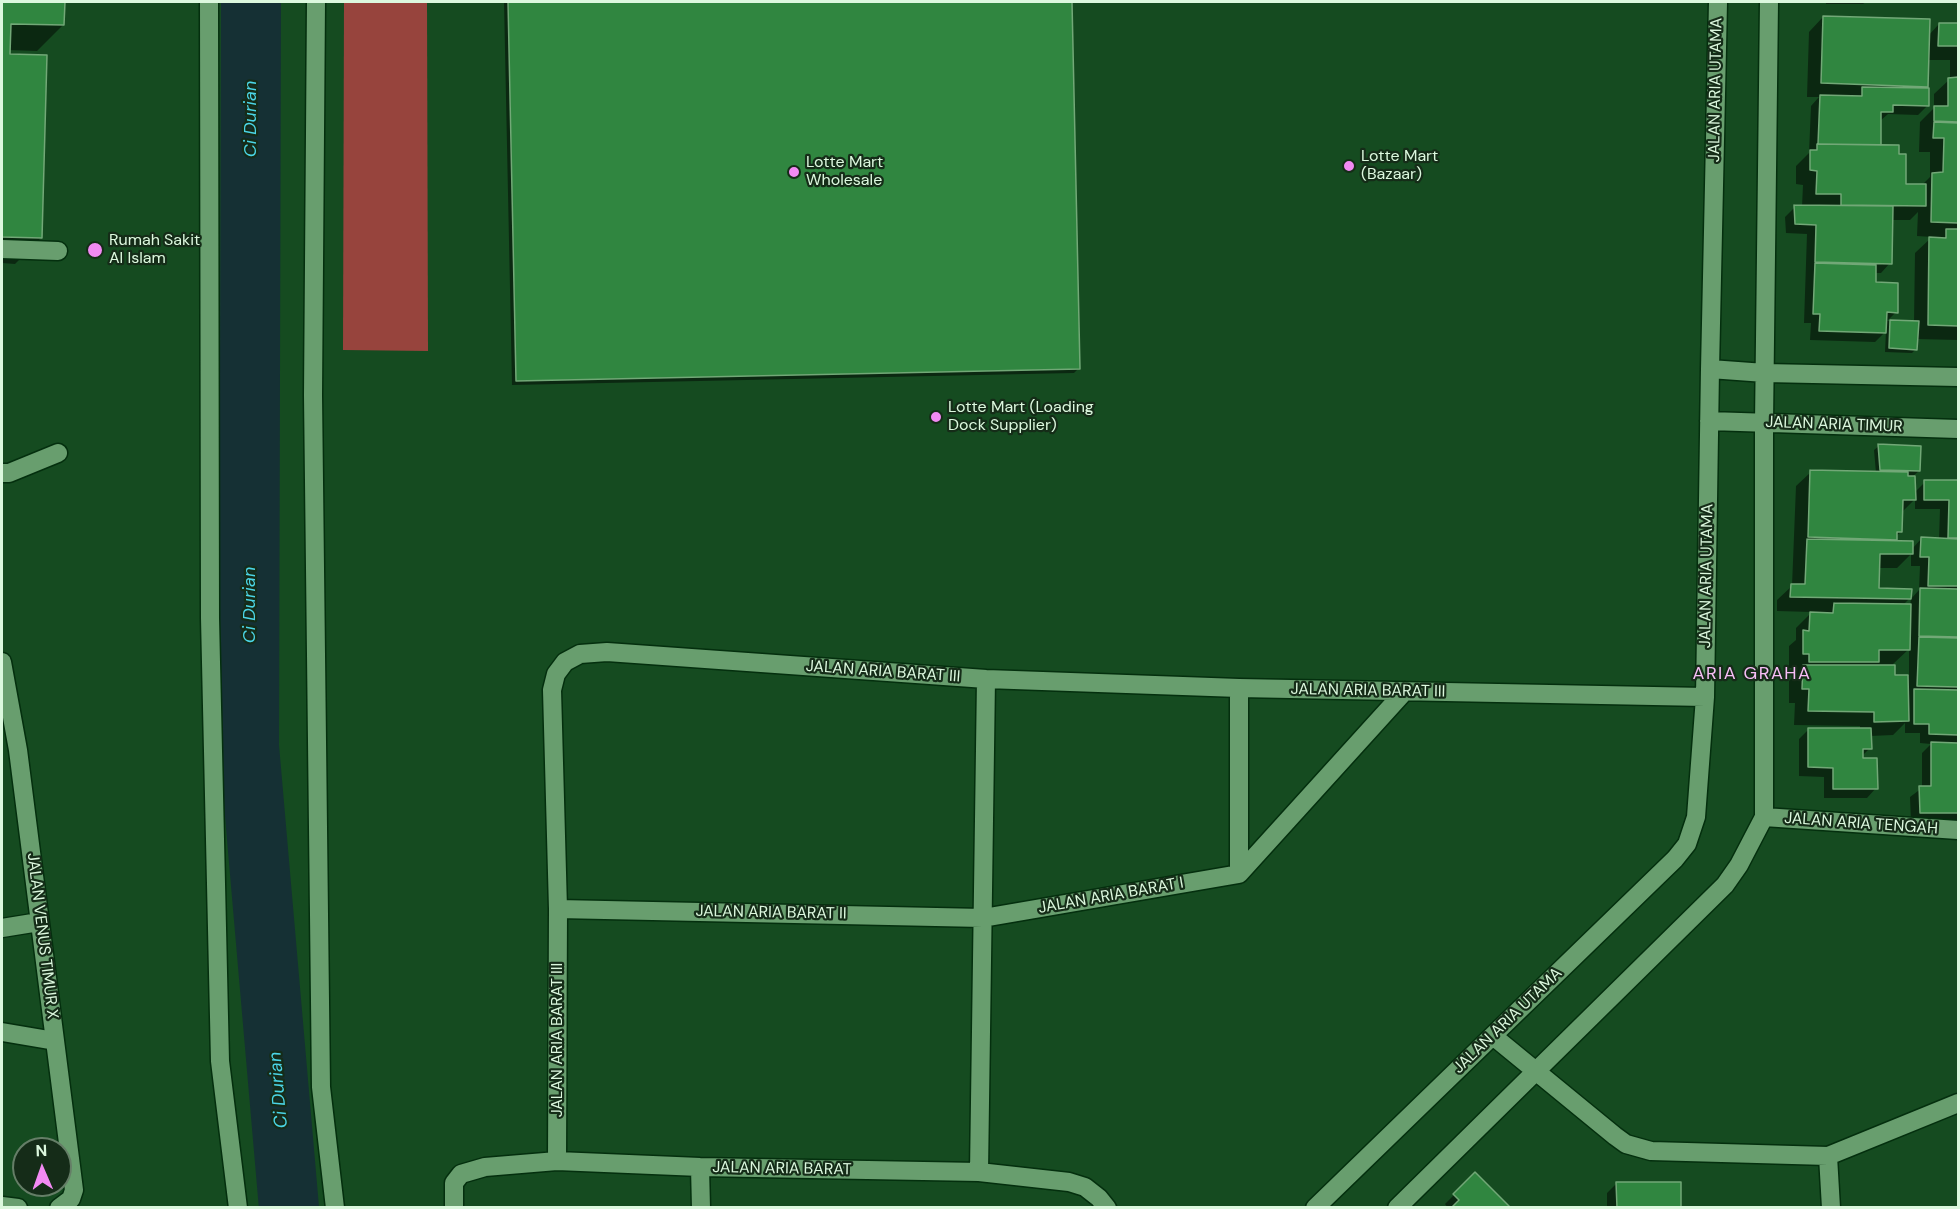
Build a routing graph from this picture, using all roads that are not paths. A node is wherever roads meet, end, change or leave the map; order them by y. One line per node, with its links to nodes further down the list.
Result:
1 (209, 2): 37 (street)
2 (316, 2): 41 (street)
3 (1718, 2): 7 (street, JALAN ARIA UTAMA)
4 (1769, 2): 8 (street)
5 (2, 249): 6 (street)
6 (57, 251)
7 (1710, 369): 8 (street); 10 (street, JALAN ARIA UTAMA)
8 (1765, 373): 9 (street); 11 (street)
9 (1959, 376)
10 (1709, 421): 11 (street, JALAN ARIA TIMUR); 19 (street, JALAN ARIA UTAMA)
11 (1764, 423): 12 (street, JALAN ARIA TIMUR); 21 (street)
12 (1959, 429)
13 (58, 453): 14 (street)
14 (2, 473)
15 (2, 662): 20 (street, JALAN VENUS TIMUR X)
16 (986, 679): 17 (street, JALAN ARIA BARAT III); 24 (street, JALAN ARIA BARAT III); 25 (street)
17 (1239, 688): 18 (street, JALAN ARIA BARAT III); 23 (street)
18 (1405, 691): 19 (street, JALAN ARIA BARAT III); 23 (street)
19 (1705, 697): 29 (street, JALAN ARIA UTAMA)
20 (10, 751): 26 (street, JALAN VENUS TIMUR X)
21 (1764, 817): 22 (street, JALAN ARIA TENGAH); 31 (street)
22 (1959, 830)
23 (1239, 874): 25 (street, JALAN ARIA BARAT I)
24 (558, 909): 25 (street, JALAN ARIA BARAT II); 34 (street, JALAN ARIA BARAT III)
25 (983, 918): 36 (street)
26 (39, 922): 27 (street); 30 (street, JALAN VENUS TIMUR X)
27 (2, 928)
28 (2, 1032): 30 (street)
29 (1493, 1036): 31 (street); 45 (street, JALAN ARIA UTAMA)
30 (55, 1041): 39 (street, JALAN VENUS TIMUR X)
31 (1536, 1071): 33 (street); 46 (street)
32 (1959, 1103): 33 (street)
33 (1828, 1156): 47 (street)
34 (557, 1161): 35 (street, JALAN ARIA BARAT); 42 (street, JALAN ARIA BARAT)
35 (700, 1167): 36 (street, JALAN ARIA BARAT); 43 (street)
36 (979, 1172): 44 (street, JALAN ARIA BARAT)
37 (237, 1203)
38 (2, 1206): 40 (street)
39 (61, 1207)
40 (18, 1208)
41 (334, 1208)
42 (454, 1208)
43 (701, 1208)
44 (1107, 1208)
45 (1315, 1208)
46 (1397, 1208)
47 (1831, 1208)

